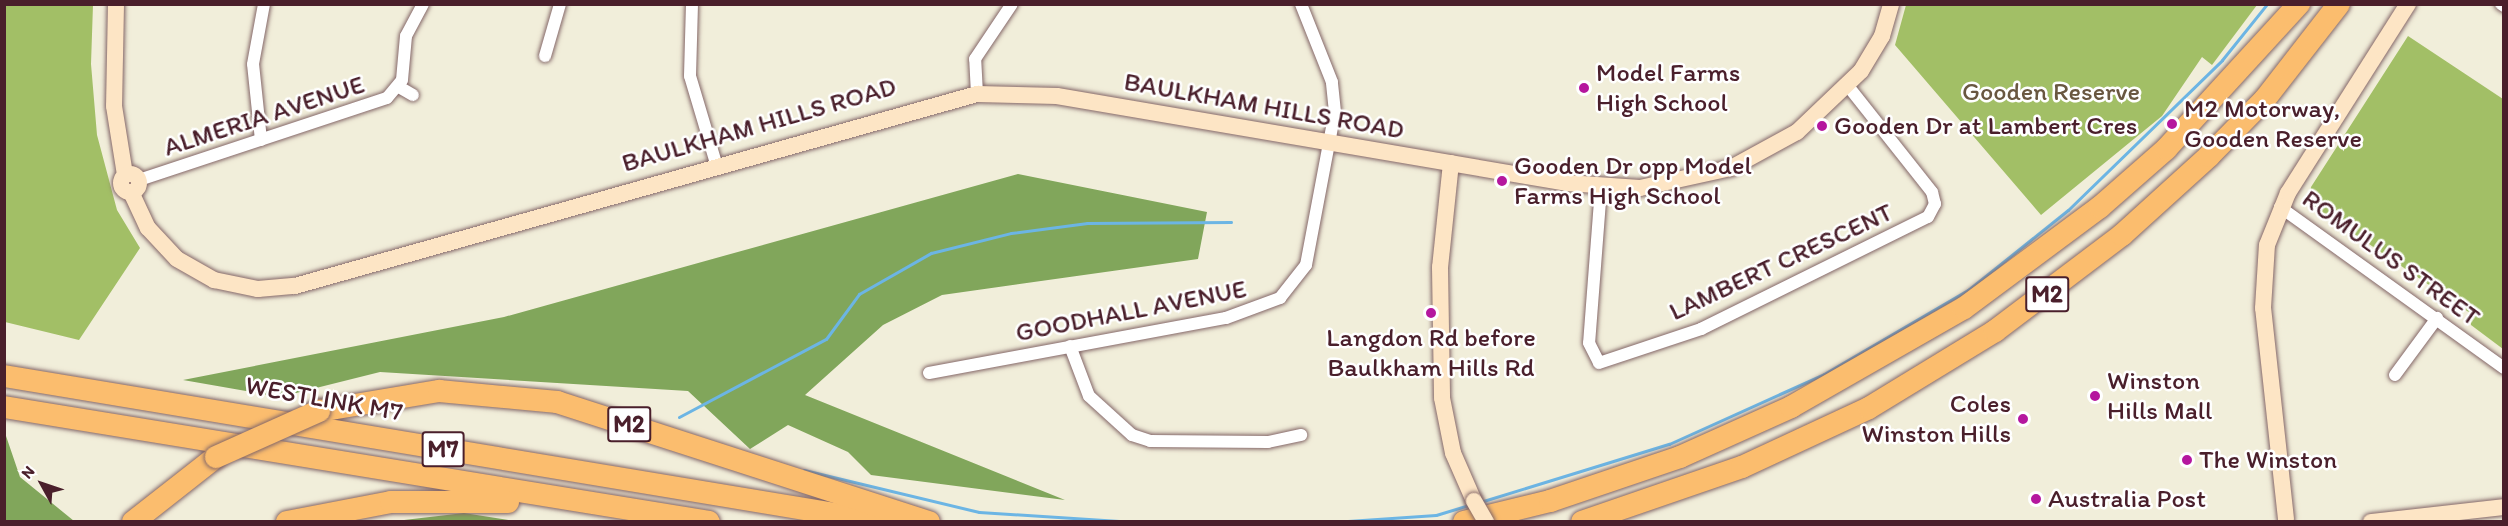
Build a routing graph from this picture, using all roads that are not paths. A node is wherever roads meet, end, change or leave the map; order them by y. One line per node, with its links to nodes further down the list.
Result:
1 (116, 4): 21 (street, BAULKHAM HILLS ROAD)
2 (264, 4): 17 (street)
3 (423, 4): 14 (street, ALMERIA AVENUE)
4 (560, 4): 12 (street)
5 (692, 4): 19 (street)
6 (1012, 4): 15 (street)
7 (1300, 4): 18 (street, GOODHALL AVENUE)
8 (1891, 4): 13 (street, BAULKHAM HILLS ROAD)
9 (2299, 4): 41 (highway, M2)
10 (2339, 4): 43 (highway, M2)
11 (2408, 4): 23 (street)
12 (545, 56)
13 (1848, 86): 22 (street, BAULKHAM HILLS ROAD); 22 (street, LAMBERT CRESCENT)
14 (399, 87): 16 (street, ALMERIA AVENUE); 17 (street, ALMERIA AVENUE)
15 (977, 94): 18 (street, BAULKHAM HILLS ROAD); 19 (street, BAULKHAM HILLS ROAD)
16 (413, 95)
17 (261, 140): 21 (street, ALMERIA AVENUE)
18 (1331, 142): 20 (street, BAULKHAM HILLS ROAD); 25 (street, GOODHALL AVENUE)
19 (716, 163): 21 (street, BAULKHAM HILLS ROAD)
20 (1450, 163): 22 (street, BAULKHAM HILLS ROAD); 42 (street, bridge)
21 (132, 182)
22 (1601, 188)
23 (2280, 207): 24 (street, ROMULUS STREET); 35 (street)
24 (2437, 318): 26 (street, ROMULUS STREET); 28 (street)
25 (1070, 346): 27 (street, GOODHALL AVENUE); 31 (street)
26 (2504, 368)
27 (930, 373)
28 (2394, 375)
29 (4, 376): 39 (highway, WESTLINK M7 / M7)
30 (4, 407): 32 (highway, M7)
31 (1301, 435)
32 (584, 501): 37 (highway); 38 (highway)
33 (2504, 507): 34 (street)
34 (2452, 517): 44 (street)
35 (2288, 521)
36 (133, 522): 40 (highway, M2, bridge)
37 (287, 522)
38 (709, 522)
39 (882, 522)
40 (929, 522)
41 (1464, 522)
42 (1486, 522)
43 (1582, 522)
44 (2371, 522)

